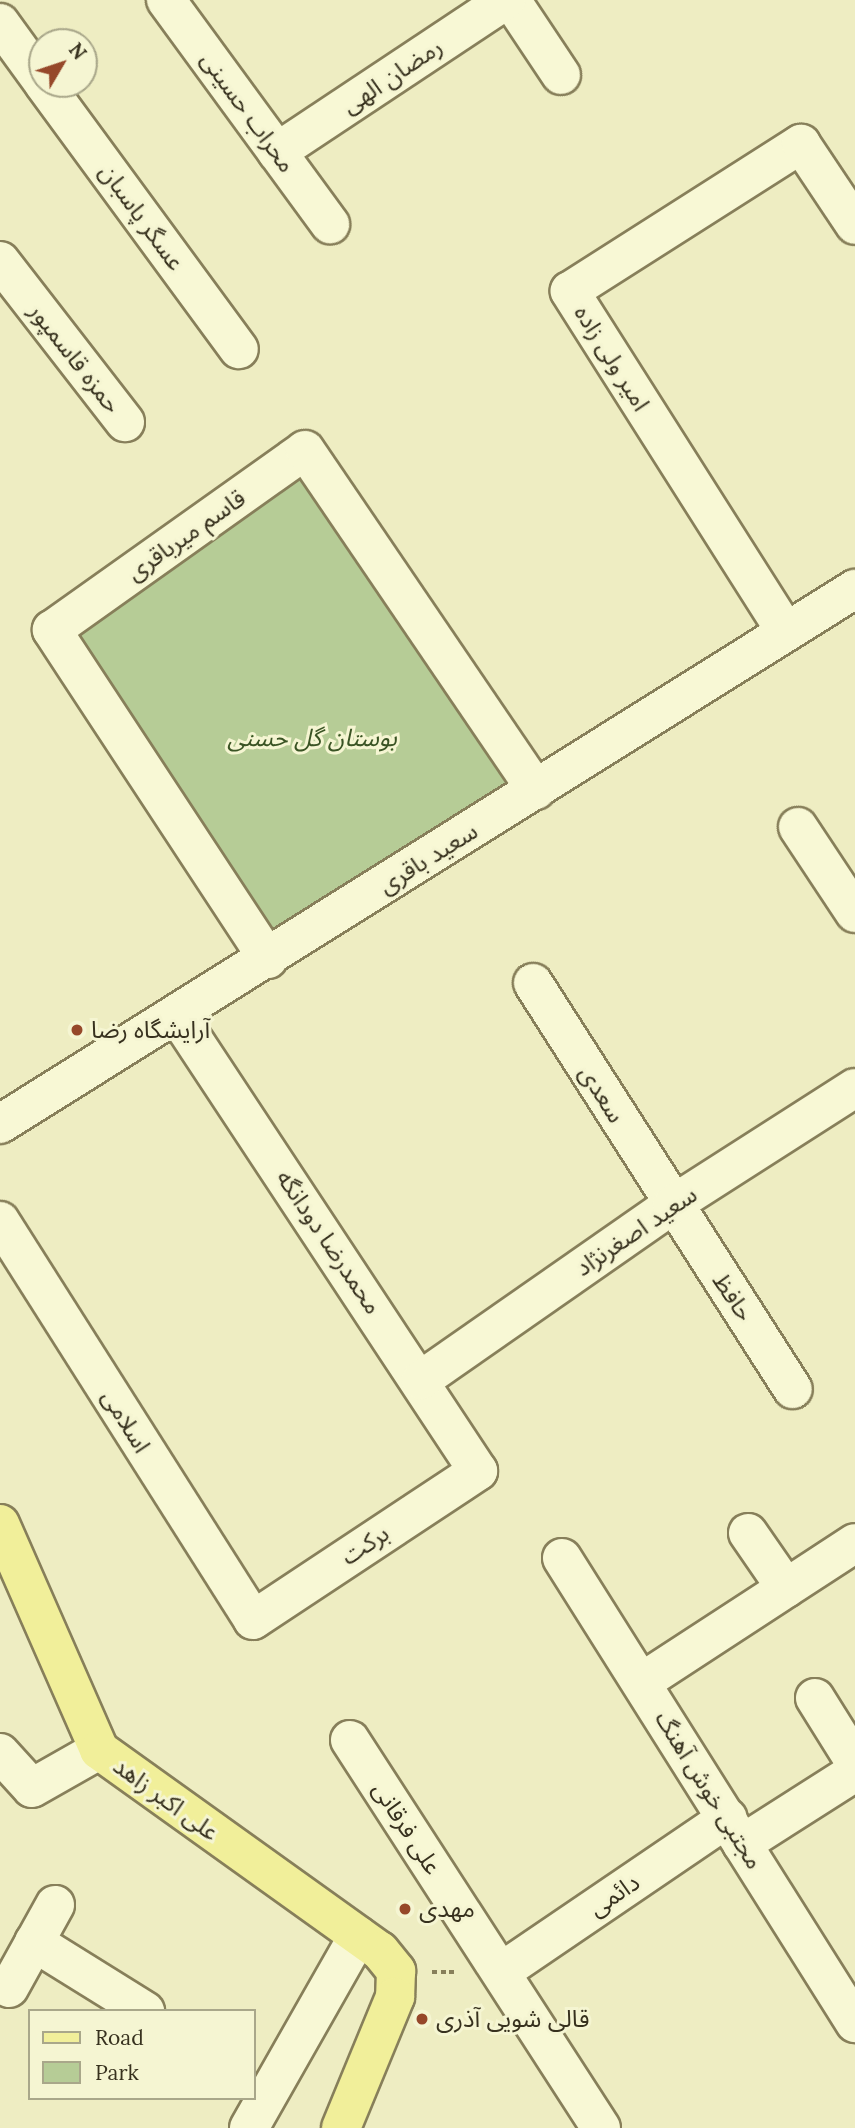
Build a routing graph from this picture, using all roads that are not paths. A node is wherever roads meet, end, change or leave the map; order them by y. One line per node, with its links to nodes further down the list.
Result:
1 (166, 0): 7 (street, محراب حسینی)
2 (509, 0): 5 (street); 7 (street, رمضان الهی)
3 (0, 23): 4 (street, عسگر پاسبان)
4 (28, 61)
5 (561, 75)
6 (55, 98): 11 (street, عسگر پاسبان)
7 (277, 152): 8 (street, محراب حسینی)
8 (330, 224)
9 (855, 225): 14 (street, امیر ولی زاده)
10 (0, 261): 12 (street, حمزه قاسمپور)
11 (239, 349)
12 (125, 422)
13 (855, 589): 14 (street, سعید باقری)
14 (786, 632): 15 (street, سعید باقری)
15 (536, 790): 18 (street, سعید باقری); 18 (street, قاسم میرباقری)
16 (798, 827): 17 (street)
17 (855, 913)
18 (268, 959): 20 (street, سعید باقری)
19 (533, 983): 23 (street, سعدی)
20 (177, 1015): 22 (street, سعید باقری); 25 (street, محمدرضا دودانگه)
21 (855, 1088): 23 (street, سعید اصغرنژاد)
22 (0, 1124)
23 (672, 1205): 25 (street, سعید اصغرنژاد); 26 (street, حافظ)
24 (0, 1221): 33 (street, اسلامی)
25 (421, 1380): 27 (street, محمدرضا دودانگه)
26 (793, 1389)
27 (478, 1471): 33 (street, برکت)
28 (0, 1524): 37 (main road, علی اکبر زاهد)
29 (748, 1533): 32 (street)
30 (855, 1543): 32 (street)
31 (562, 1558): 34 (street, مجتبی خوش آهنگ)
32 (786, 1588): 34 (street)
33 (253, 1620)
34 (642, 1682): 41 (street, مجتبی خوش آهنگ)
35 (815, 1698): 39 (street)
36 (350, 1740): 45 (street, علی فرقانی)
37 (99, 1750): 38 (street); 43 (main road, علی اکبر زاهد)
38 (0, 1753)
39 (855, 1762)
40 (855, 1772): 41 (street, دائمی)
41 (735, 1831): 45 (street, دائمی); 48 (street, مجتبی خوش آهنگ)
42 (55, 1905): 44 (street)
43 (358, 1936): 49 (street); 51 (main road, علی اکبر زاهد)
44 (34, 1942): 46 (street); 47 (street)
45 (501, 1972): 52 (street, علی فرقانی)
46 (9, 1988)
47 (142, 2009)
48 (855, 2023)
49 (262, 2083): 50 (street)
50 (249, 2128)
51 (341, 2128)
52 (601, 2128)

